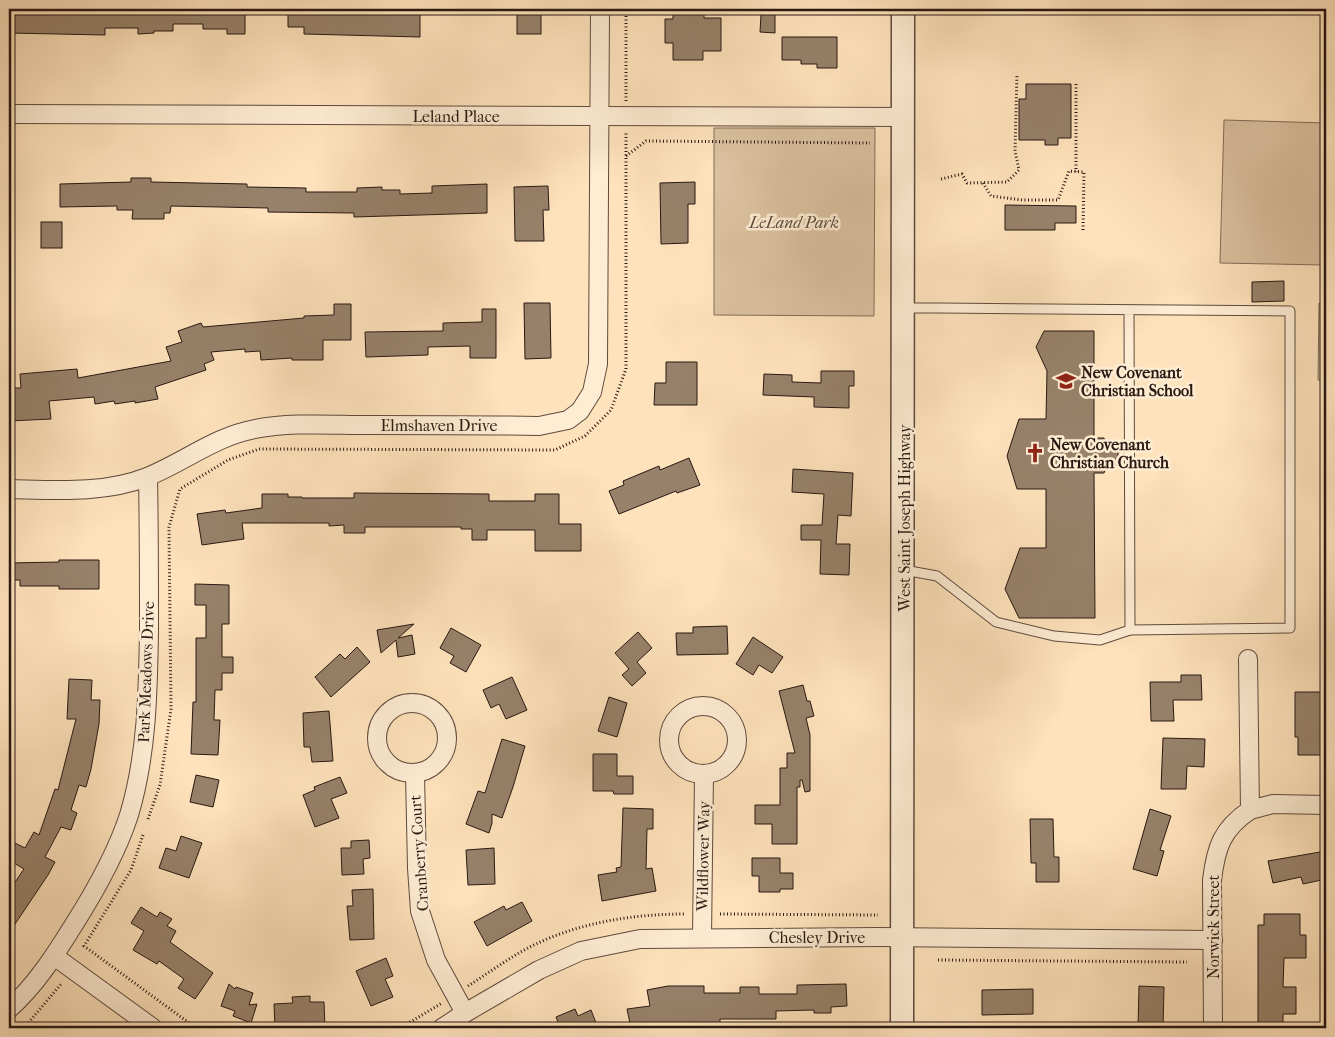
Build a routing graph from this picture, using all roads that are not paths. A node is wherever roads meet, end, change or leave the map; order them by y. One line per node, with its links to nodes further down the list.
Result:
1 (600, 9): 4 (street, Elmshaven Drive)
2 (903, 9): 5 (street, West Saint Joseph Highway)
3 (9, 114): 4 (street, Leland Place)
4 (599, 117): 5 (street, Leland Place); 8 (street, Elmshaven Drive)
5 (903, 117): 6 (street, West Saint Joseph Highway)
6 (904, 308): 7 (lane); 10 (street, West Saint Joseph Highway)
7 (1129, 310): 11 (lane); 11 (lane)
8 (148, 477): 9 (street, Elmshaven Drive); 20 (street, Park Meadows Drive)
9 (9, 489)
10 (904, 570): 11 (lane); 18 (street, West Saint Joseph Highway)
11 (1130, 630)
12 (1248, 659): 16 (street)
13 (414, 774): 13 (street, Cranberry Court); 22 (street, Cranberry Court)
14 (704, 774): 17 (street, Wildflower Way)
15 (1326, 805): 16 (street)
16 (1250, 810): 19 (street, Norwick Street)
17 (702, 937): 18 (street, Chesley Drive); 22 (street, Chesley Drive)
18 (903, 938): 19 (street, Chesley Drive); 25 (street, West Saint Joseph Highway)
19 (1213, 940): 26 (street, Norwick Street)
20 (54, 956): 21 (street, Park Meadows Drive); 23 (street)
21 (9, 1009)
22 (465, 1013): 24 (street, Chesley Drive)
23 (153, 1028)
24 (442, 1028)
25 (902, 1028)
26 (1213, 1028)

